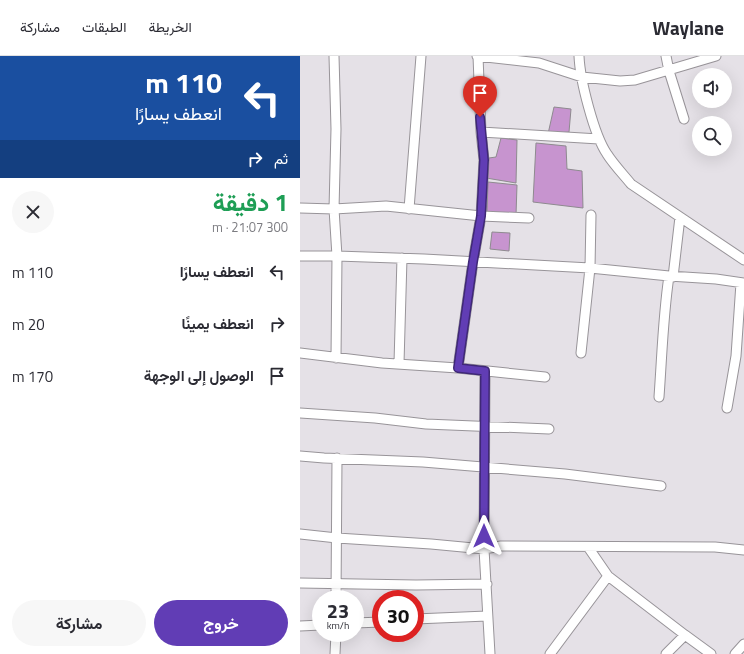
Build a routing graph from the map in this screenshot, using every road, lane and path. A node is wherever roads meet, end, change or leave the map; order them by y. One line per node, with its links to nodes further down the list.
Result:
1 (334, 56): 14 (street)
2 (421, 56): 15 (street)
3 (477, 56): 7 (street); 11 (street)
4 (579, 56): 9 (street)
5 (666, 56): 8 (street)
6 (716, 56): 8 (street)
7 (501, 57): 9 (street)
8 (668, 71): 9 (street); 10 (street)
9 (582, 77): 12 (street)
10 (684, 120)
11 (481, 132): 12 (street); 17 (street)
12 (599, 139): 18 (street)
13 (300, 208): 14 (street)
14 (334, 208): 15 (street); 21 (street)
15 (409, 209): 17 (street)
16 (591, 214): 25 (street)
17 (481, 216): 19 (street); 24 (street)
18 (680, 217): 23 (street); 26 (street)
19 (529, 218)
20 (300, 256): 21 (street)
21 (337, 256): 22 (street); 30 (street)
22 (402, 258): 24 (street); 31 (street)
23 (744, 260)
24 (473, 262): 25 (street); 32 (street)
25 (590, 268): 26 (street); 29 (street)
26 (671, 276): 27 (street); 35 (street)
27 (743, 283): 36 (street)
28 (300, 353): 30 (street)
29 (581, 353)
30 (336, 358): 31 (street)
31 (399, 363): 32 (street)
32 (458, 368): 33 (street)
33 (485, 371): 34 (street); 38 (street)
34 (545, 377)
35 (659, 397)
36 (727, 408)
37 (300, 413): 38 (street)
38 (485, 426): 39 (street); 42 (street)
39 (549, 429)
40 (300, 456): 41 (street)
41 (337, 458): 42 (street); 45 (street)
42 (484, 467): 43 (street); 47 (street)
43 (661, 486)
44 (300, 534): 45 (street)
45 (336, 538): 47 (street); 50 (street)
46 (588, 547): 47 (street); 48 (street); 49 (street)
47 (484, 549): 52 (street)
48 (744, 550)
49 (608, 576): 58 (street); 63 (street)
50 (336, 582): 51 (street); 52 (street); 53 (street)
51 (300, 583)
52 (486, 584): 54 (street)
53 (336, 590)
54 (487, 616): 55 (street); 62 (street)
55 (424, 619)
56 (312, 625): 57 (street)
57 (300, 626)
58 (685, 635): 64 (street); 65 (street)
59 (336, 642): 61 (street)
60 (744, 644): 66 (street)
61 (335, 654)
62 (490, 654)
63 (550, 654)
64 (666, 654)
65 (711, 654)
66 (735, 654)

